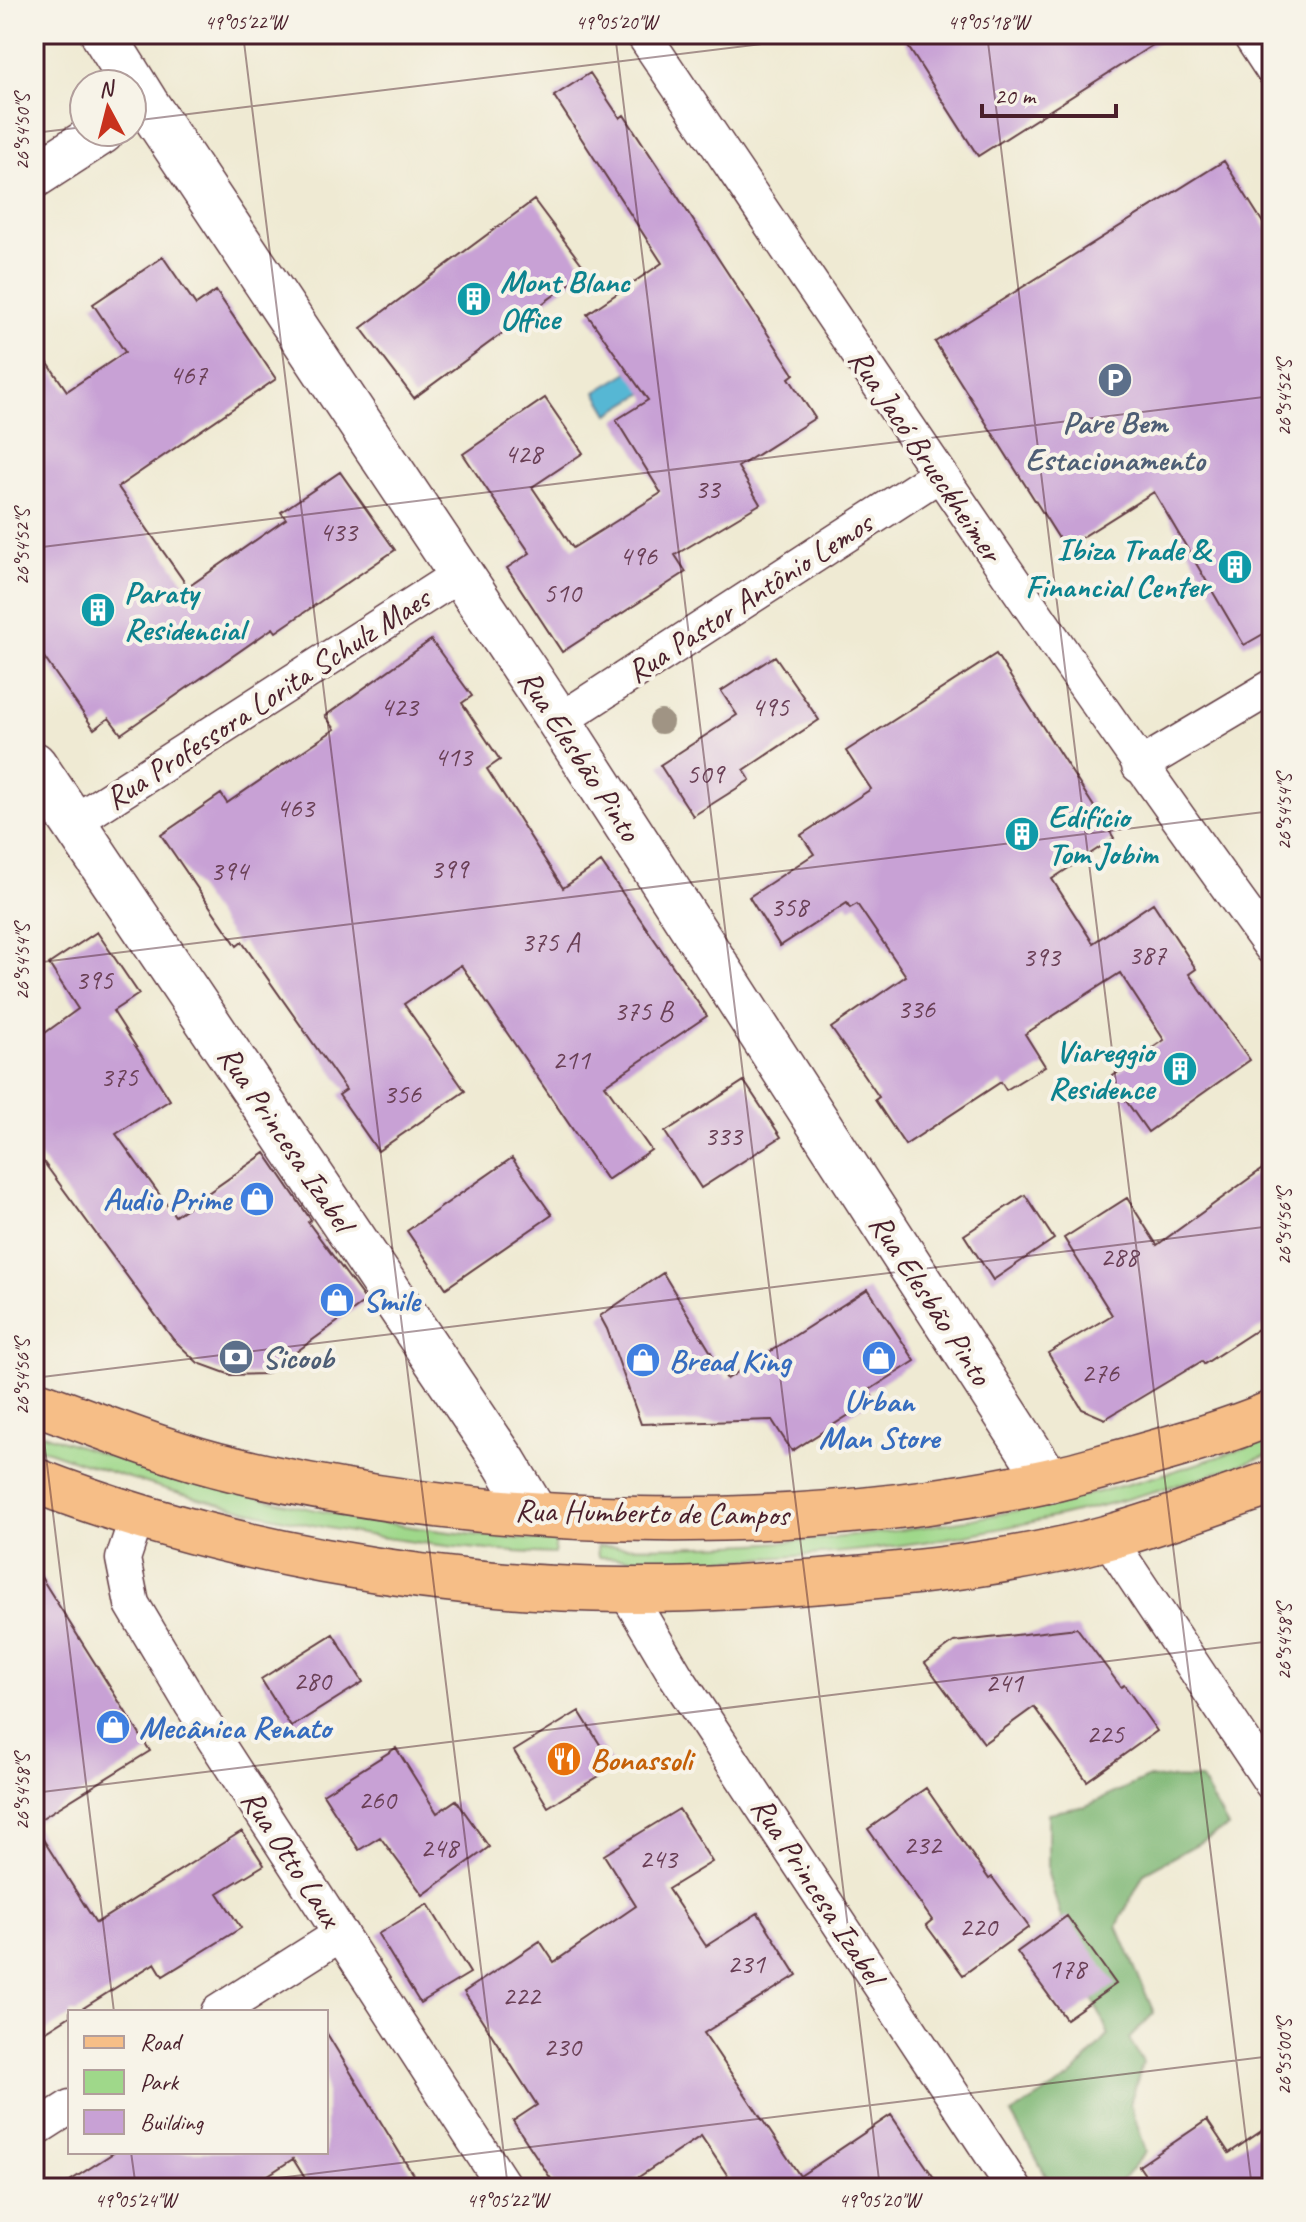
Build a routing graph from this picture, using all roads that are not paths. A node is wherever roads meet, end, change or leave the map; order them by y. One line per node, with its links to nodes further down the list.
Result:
1 (103, 34): 4 (street, Rua Elesbão Pinto)
2 (643, 34): 9 (street, Rua Jacó Brueckheimer)
3 (1249, 34): 5 (street)
4 (120, 68)
5 (1272, 69)
6 (148, 121): 10 (street, Rua Elesbão Pinto)
7 (77, 148): 8 (street)
8 (34, 176)
9 (940, 474): 12 (street, Rua Pastor Antônio Lemos); 14 (street, Rua Jacó Brueckheimer)
10 (460, 574): 12 (street, Rua Elesbão Pinto); 15 (street, Rua Professora Lorita Schulz Maes)
11 (1272, 687): 14 (street)
12 (559, 721): 19 (street, Rua Elesbão Pinto)
13 (34, 764): 15 (street, Rua Princesa Izabel)
14 (1139, 766): 16 (street, Rua Jacó Brueckheimer)
15 (74, 822): 22 (street, Rua Princesa Izabel)
16 (1272, 948)
17 (34, 1402): 22 (main road, Rua Humberto de Campos)
18 (1272, 1413): 19 (main road, Rua Humberto de Campos)
19 (1049, 1481): 22 (main road, Rua Humberto de Campos)
20 (1272, 1483): 24 (main road)
21 (37, 1484): 23 (main road)
22 (535, 1513)
23 (138, 1514): 25 (main road); 27 (street, Rua Otto Laux)
24 (1108, 1538): 25 (main road); 26 (street)
25 (625, 1590): 32 (street, Rua Princesa Izabel)
26 (1272, 1784)
27 (341, 1934): 28 (street); 31 (street, Rua Otto Laux)
28 (221, 2010)
29 (68, 2108): 30 (street)
30 (34, 2130)
31 (505, 2188)
32 (1014, 2188)

